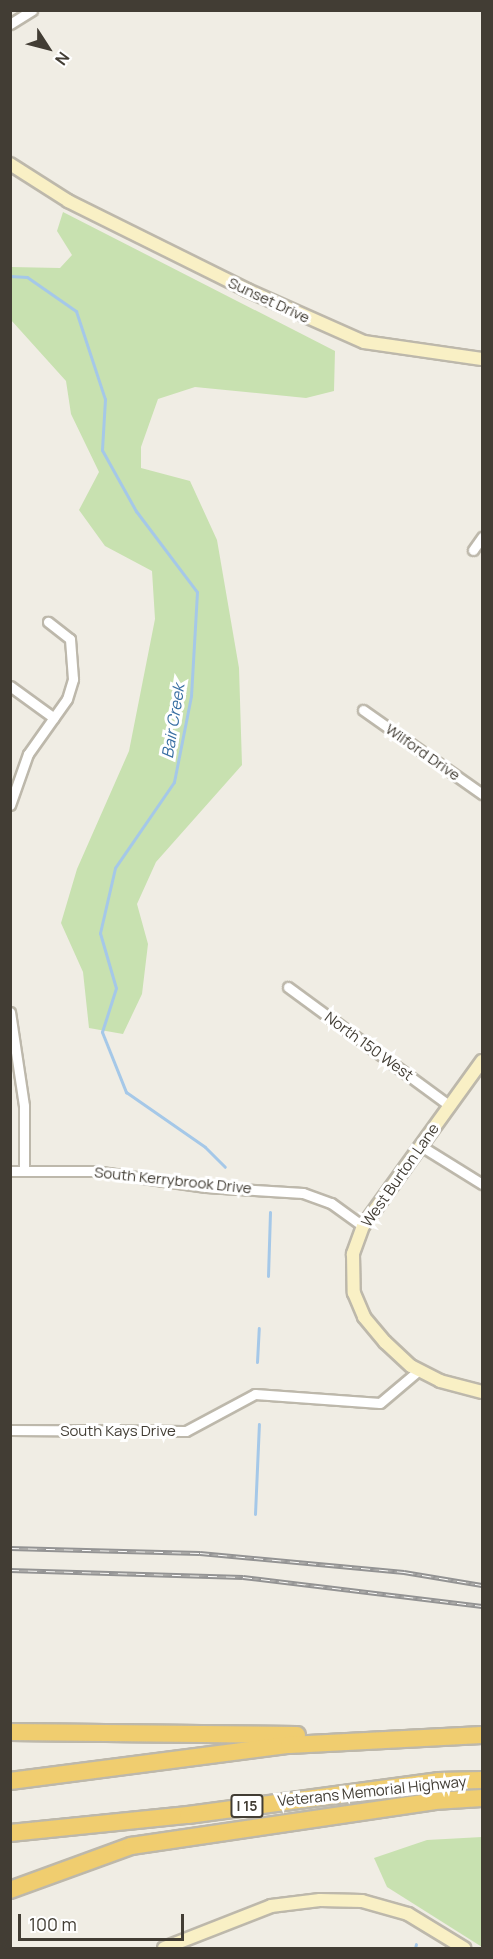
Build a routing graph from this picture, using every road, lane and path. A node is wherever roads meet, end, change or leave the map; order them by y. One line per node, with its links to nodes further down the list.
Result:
1 (32, 10): 2 (street)
2 (10, 24)
3 (10, 164): 4 (street, Sunset Drive)
4 (483, 358)
5 (483, 537): 6 (street)
6 (473, 550)
7 (48, 622): 10 (street)
8 (10, 686): 10 (street)
9 (363, 710): 11 (street, Wilford Drive)
10 (54, 718): 12 (street)
11 (483, 794)
12 (10, 805)
13 (288, 987): 16 (street, North 150 West)
14 (10, 1012): 18 (street)
15 (483, 1061): 16 (street, West Burton Lane)
16 (450, 1106): 17 (street, West Burton Lane)
17 (421, 1146): 20 (street); 21 (street, West Burton Lane)
18 (24, 1170): 19 (street, South Kerrybrook Drive); 21 (street, South Kerrybrook Drive)
19 (10, 1171)
20 (483, 1184)
21 (363, 1226): 22 (street, West Burton Lane)
22 (419, 1370): 23 (street, West Burton Lane); 24 (street, South Kays Drive)
23 (483, 1392)
24 (10, 1430)
25 (10, 1732): 26 (highway)
26 (445, 1735): 27 (highway); 29 (highway)
27 (483, 1735)
28 (483, 1780): 31 (highway, Veterans Memorial Highway / I 15)
29 (10, 1781)
30 (483, 1798): 32 (highway)
31 (10, 1833)
32 (10, 1890)
33 (164, 1948): 34 (street)
34 (464, 1948)

